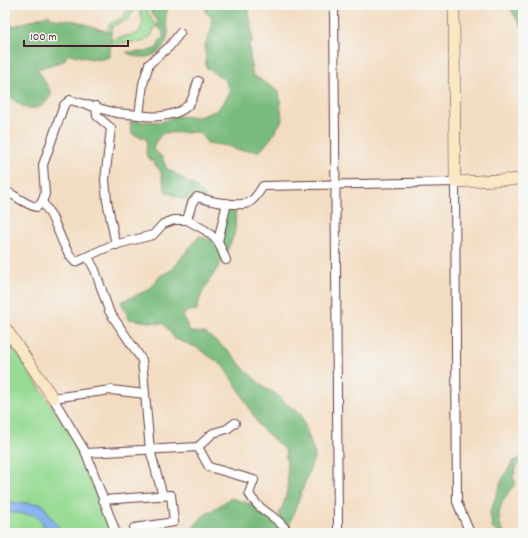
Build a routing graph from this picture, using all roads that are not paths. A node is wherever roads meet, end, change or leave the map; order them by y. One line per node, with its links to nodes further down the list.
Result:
1 (334, 5): 9 (street)
2 (454, 5): 8 (street)
3 (180, 33): 6 (street)
4 (198, 81): 6 (street)
5 (96, 106): 6 (street); 11 (street); 15 (street)
6 (139, 115)
7 (523, 178): 8 (street)
8 (456, 182): 9 (street); 31 (street)
9 (336, 185): 12 (street); 30 (street)
10 (5, 191): 11 (street)
11 (42, 202): 16 (street)
12 (227, 203): 13 (street); 14 (street)
13 (187, 220): 14 (street); 15 (street)
14 (218, 241): 17 (street)
15 (116, 244): 16 (street)
16 (88, 257): 19 (street)
17 (226, 260)
18 (5, 326): 20 (street)
19 (145, 394): 20 (street); 23 (street)
20 (52, 398): 24 (street)
21 (235, 423): 22 (street)
22 (198, 446): 23 (street); 29 (street)
23 (150, 450): 24 (street); 25 (street)
24 (86, 453): 26 (street)
25 (163, 496): 26 (street); 27 (street)
26 (103, 500): 28 (street)
27 (134, 528)
28 (116, 533)
29 (288, 533)
30 (340, 533)
31 (470, 533)

